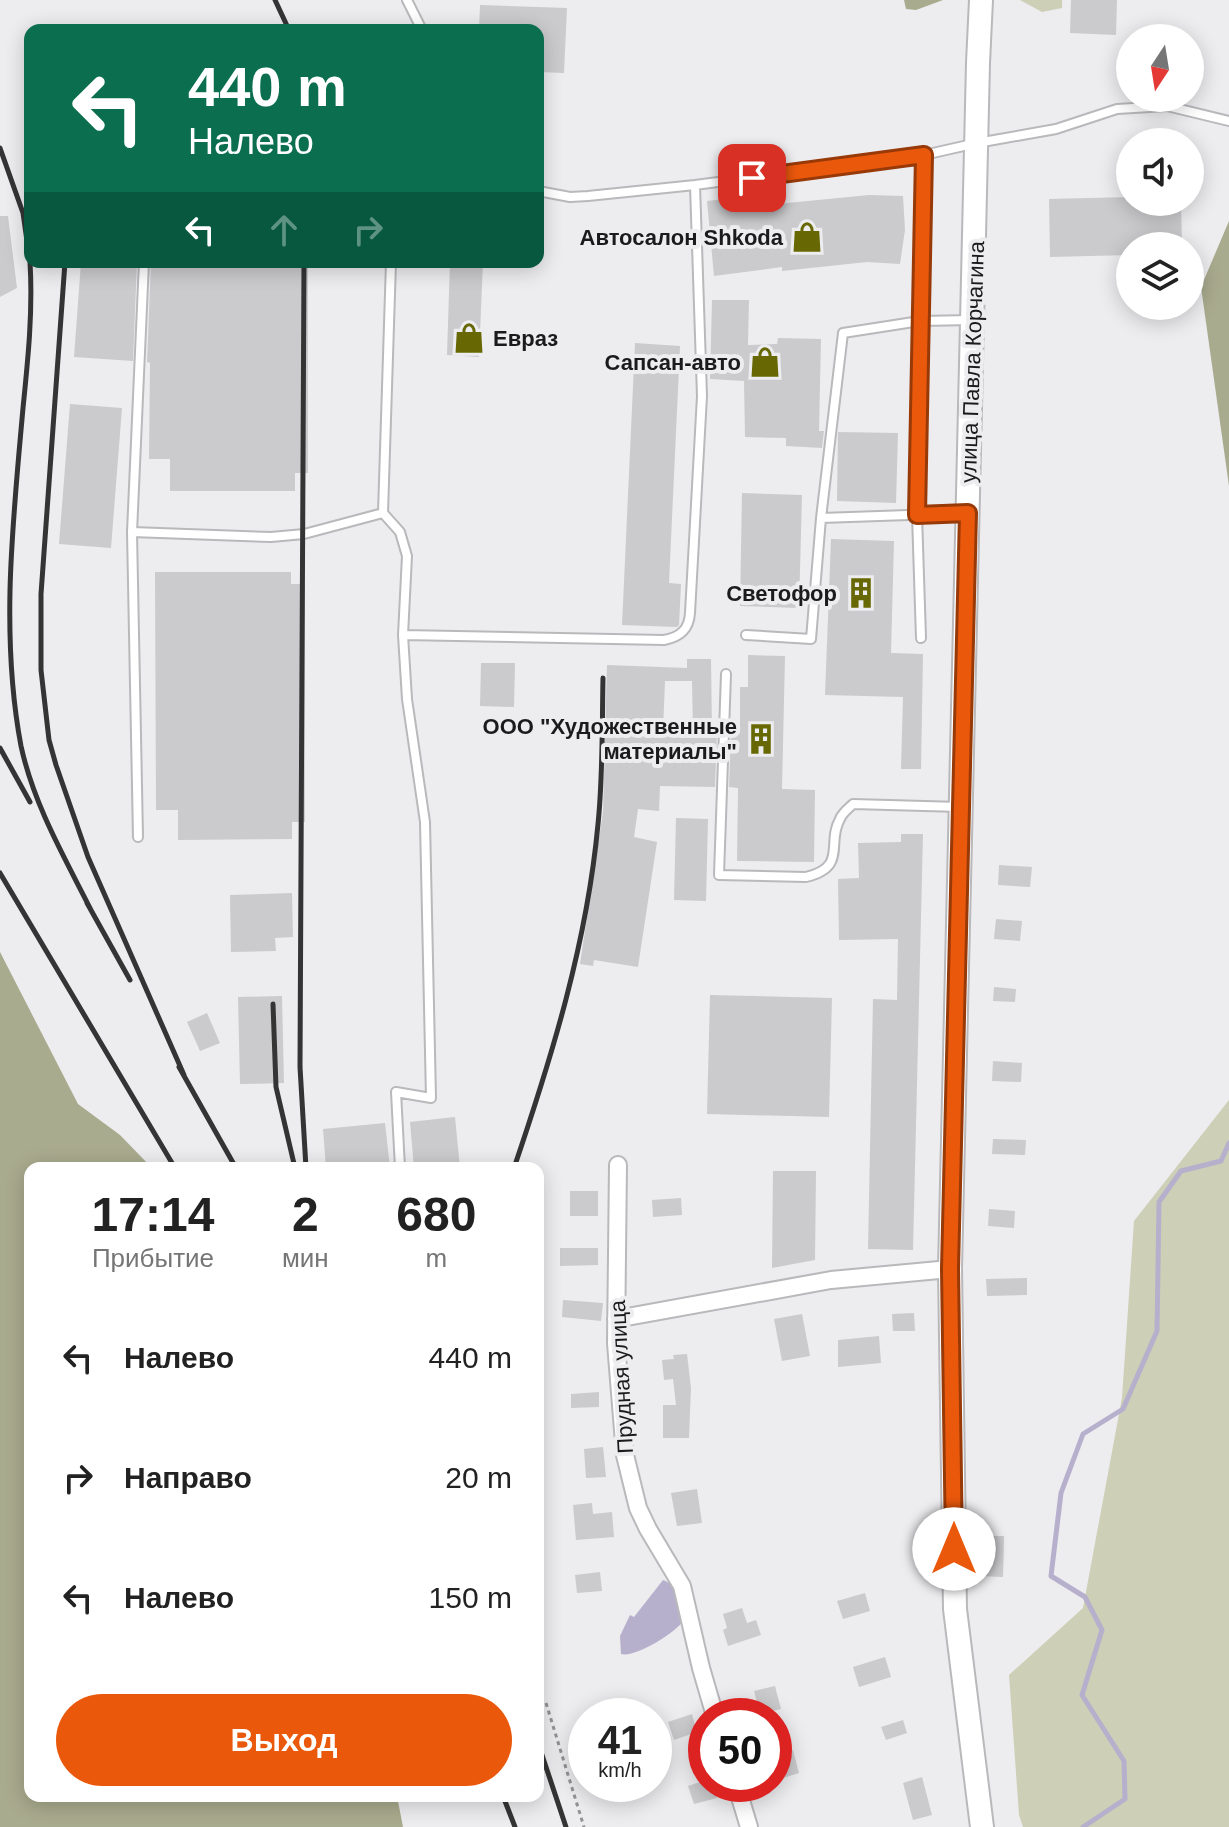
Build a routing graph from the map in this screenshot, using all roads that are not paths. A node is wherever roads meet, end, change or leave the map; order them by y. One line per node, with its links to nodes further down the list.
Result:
1 (407, 0): 3 (lane)
2 (981, 0): 5 (main road, улица Павла Корчагина)
3 (419, 24)
4 (1229, 121): 5 (lane)
5 (977, 143): 6 (lane); 11 (main road, улица Павла Корчагина)
6 (924, 155): 7 (lane); 12 (lane)
7 (695, 185): 8 (lane); 18 (lane)
8 (544, 192)
9 (144, 268): 17 (lane)
10 (391, 268): 13 (lane)
11 (973, 320): 12 (lane); 14 (main road, улица Павла Корчагина)
12 (920, 321): 15 (lane); 16 (lane)
13 (383, 513): 17 (lane); 18 (lane)
14 (968, 513): 15 (lane); 22 (main road, улица Павла Корчагина)
15 (917, 515): 16 (lane); 20 (lane)
16 (821, 518): 19 (lane)
17 (132, 532): 23 (lane)
18 (403, 635): 24 (lane)
19 (746, 635)
20 (921, 638)
21 (726, 674): 22 (lane)
22 (961, 807): 26 (main road, улица Павла Корчагина)
23 (138, 837)
24 (400, 1162)
25 (618, 1165): 27 (street, Прудная улица)
26 (950, 1269): 27 (street); 31 (main road, улица Павла Корчагина)
27 (616, 1319): 28 (street, Прудная улица)
28 (710, 1698)
29 (741, 1802): 30 (street)
30 (749, 1827)
31 (982, 1827)

